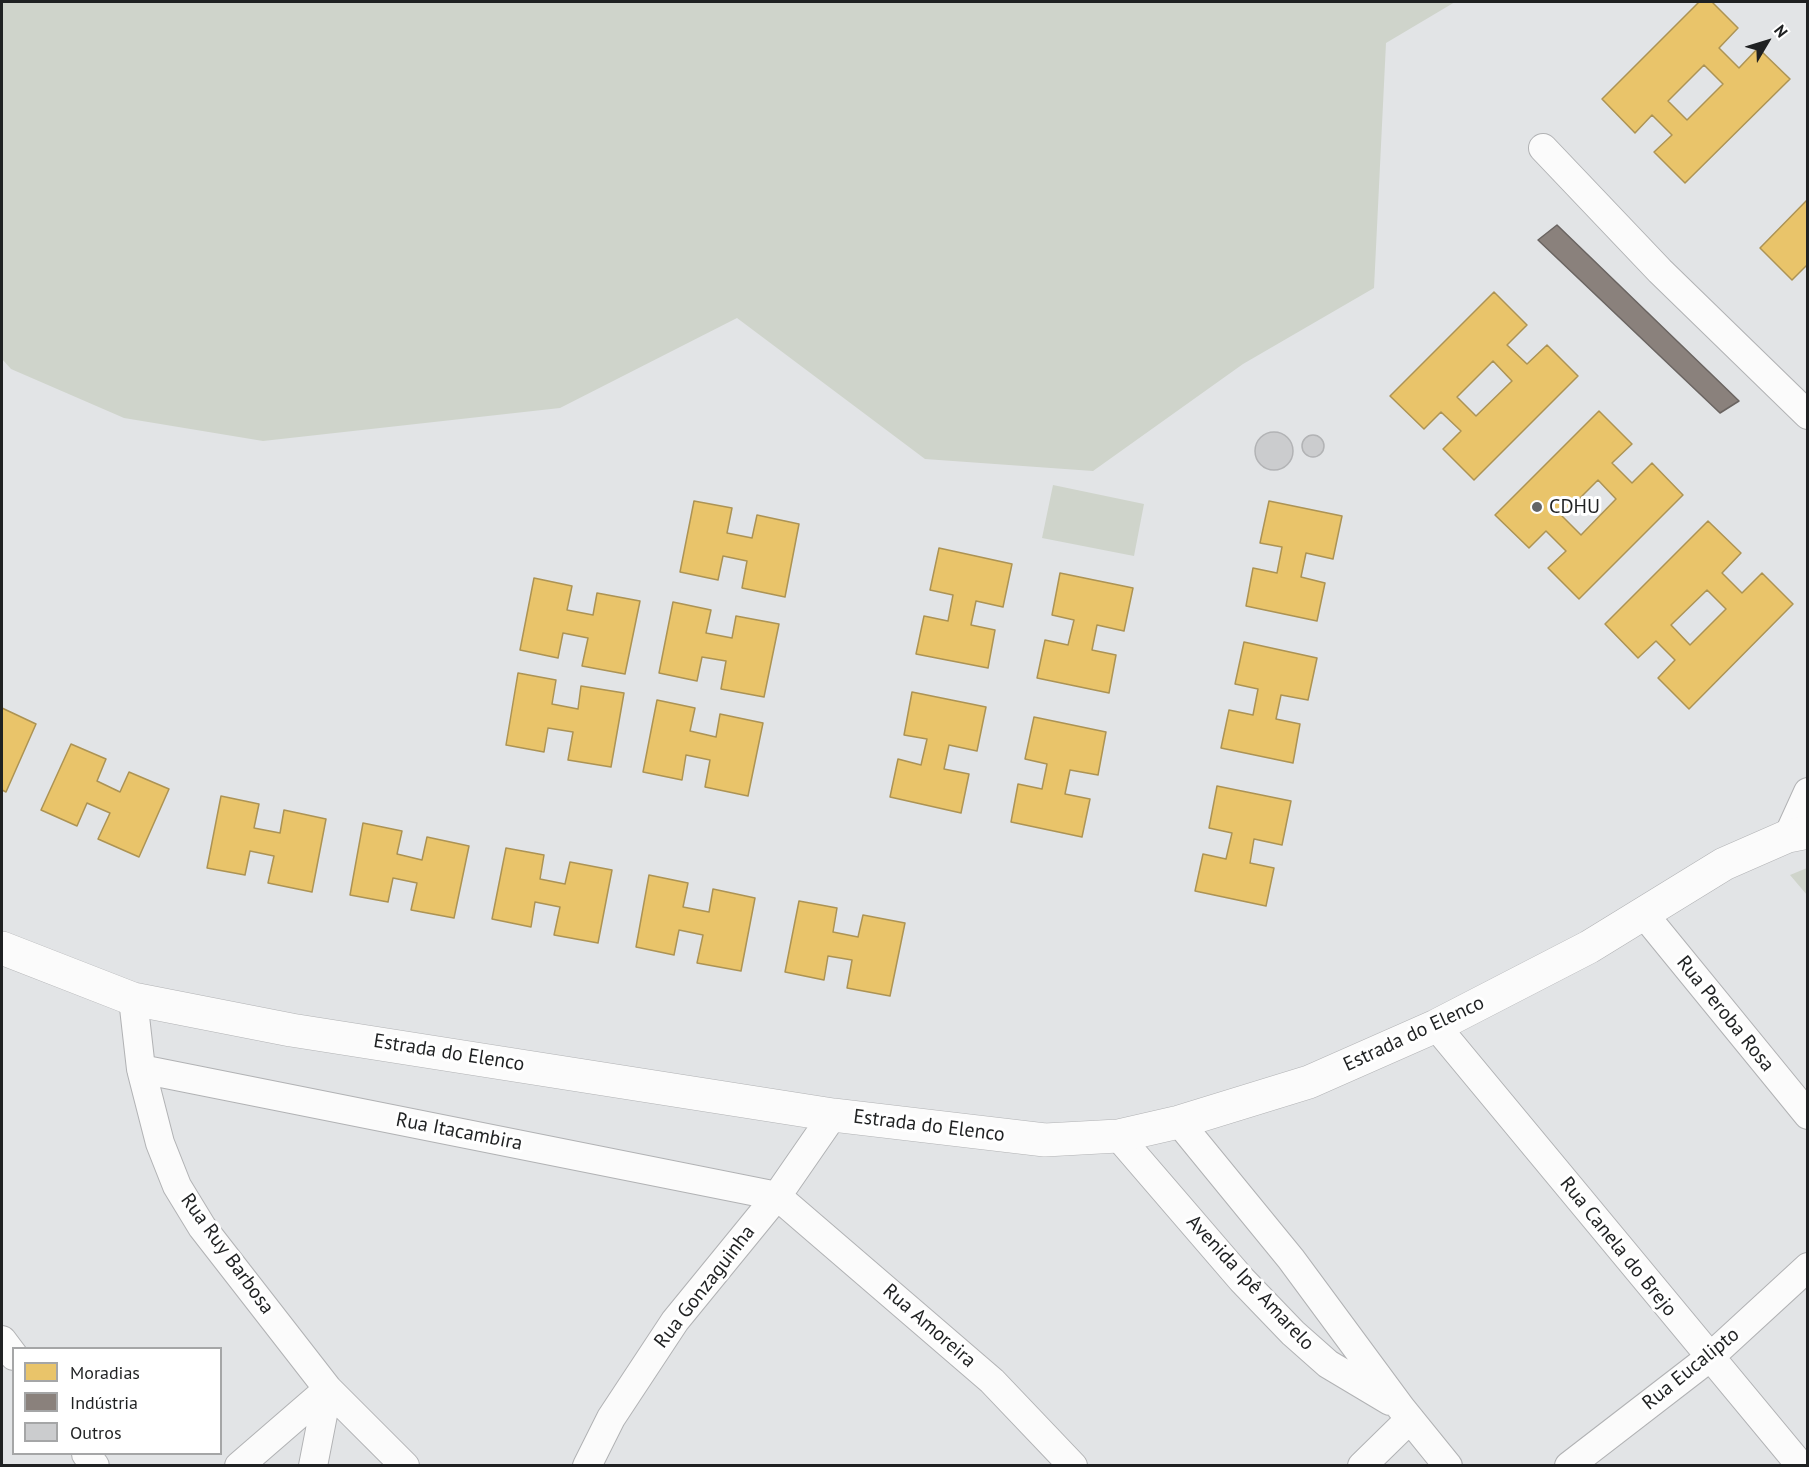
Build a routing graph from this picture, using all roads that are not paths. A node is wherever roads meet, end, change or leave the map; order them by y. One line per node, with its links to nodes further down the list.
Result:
1 (1543, 148): 2 (street)
2 (1808, 415)
3 (1808, 792): 4 (street)
4 (1798, 834): 5 (street, Estrada do Elenco)
5 (1642, 913): 8 (street, Estrada do Elenco); 10 (street, Rua Peroba Rosa)
6 (2, 948): 7 (street, Estrada do Elenco)
7 (133, 999): 9 (street, Rua Ruy Barbosa); 11 (street, Estrada do Elenco)
8 (1436, 1026): 12 (street, Estrada do Elenco); 18 (street, Rua Canela do Brejo)
9 (141, 1069): 14 (street, Rua Itacambira); 19 (street, Rua Ruy Barbosa)
10 (1808, 1114)
11 (833, 1115): 13 (street, Estrada do Elenco); 14 (street, Rua Gonzaguinha)
12 (1179, 1122): 13 (street, Estrada do Elenco); 20 (street, Avenida Ipê Amarelo)
13 (1118, 1136): 20 (street, Avenida Ipê Amarelo)
14 (777, 1196): 24 (street, Rua Gonzaguinha); 25 (street, Rua Amoreira)
15 (1808, 1267): 18 (street, Rua Eucalipto)
16 (2, 1340): 17 (street)
17 (12, 1353)
18 (1709, 1358): 28 (street, Rua Eucalipto); 29 (street, Rua Canela do Brejo)
19 (328, 1389): 21 (street); 22 (street); 23 (street, Rua Ruy Barbosa)
20 (1406, 1414): 26 (street); 27 (street, Avenida Ipê Amarelo)
21 (239, 1466)
22 (313, 1466)
23 (405, 1466)
24 (587, 1466)
25 (1073, 1466)
26 (1362, 1466)
27 (1448, 1466)
28 (1569, 1466)
29 (1801, 1466)

